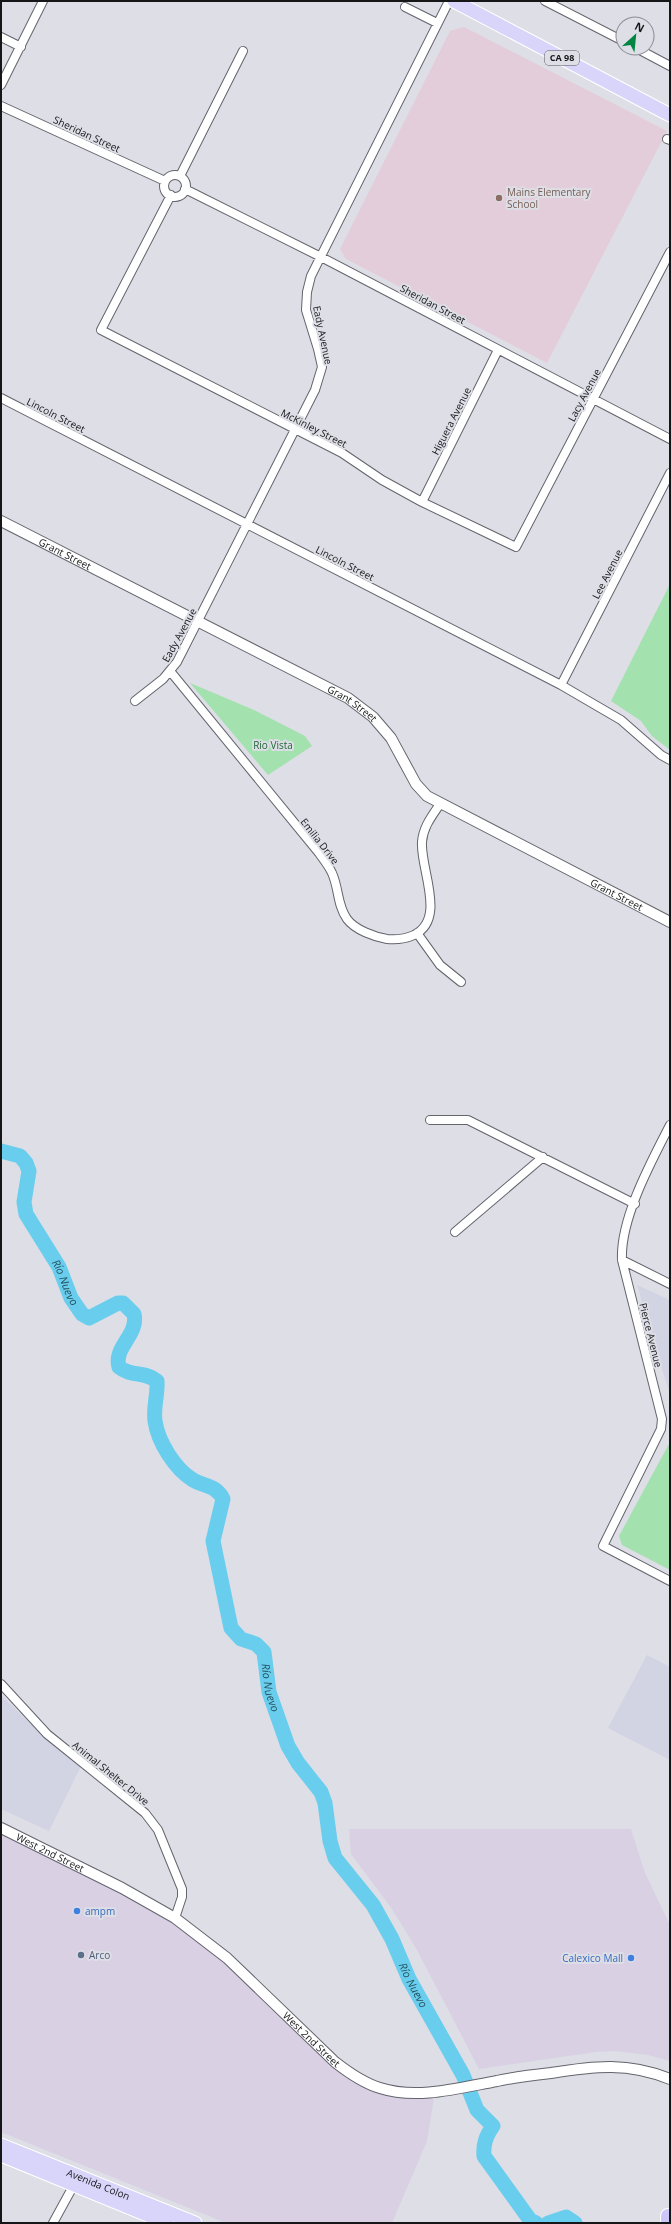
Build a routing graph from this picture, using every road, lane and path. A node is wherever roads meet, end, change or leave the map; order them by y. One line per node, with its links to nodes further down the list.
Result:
1 (43, 1): 9 (street)
2 (449, 1): 6 (street, Eady Avenue)
3 (454, 1): 15 (main road, CA 98)
4 (545, 1): 8 (street)
5 (405, 7): 6 (street)
6 (437, 24): 21 (street, Eady Avenue)
7 (1, 37): 9 (street)
8 (615, 37)
9 (21, 47): 13 (street)
10 (243, 51): 16 (street)
11 (651, 56): 12 (street)
12 (670, 66)
13 (1, 85)
14 (1, 106): 17 (street, Sheridan Street)
15 (670, 115)
16 (180, 176): 17 (street); 18 (street)
17 (166, 181): 19 (street)
18 (185, 189): 19 (street); 21 (street, Sheridan Street)
19 (171, 195): 25 (street, McKinley Street)
20 (670, 252): 24 (street, Lacy Avenue)
21 (321, 257): 22 (street, Sheridan Street); 25 (street, Eady Avenue)
22 (498, 350): 24 (street, Sheridan Street); 28 (street, Higuera Avenue)
23 (1, 398): 30 (street, Lincoln Street)
24 (593, 399): 26 (street, Sheridan Street); 31 (street, Lacy Avenue)
25 (296, 430): 28 (street, McKinley Street); 30 (street, Eady Avenue)
26 (670, 439)
27 (670, 473): 34 (street, Lee Avenue)
28 (422, 502): 31 (street, McKinley Street)
29 (1, 521): 32 (street, Grant Street)
30 (248, 525): 32 (street, Eady Avenue); 34 (street, Lincoln Street)
31 (516, 547)
32 (198, 622): 33 (street, Eady Avenue); 37 (street, Grant Street)
33 (170, 672): 35 (street, Eady Avenue); 39 (street, Emilia Drive)
34 (561, 685): 36 (street, Lincoln Street)
35 (135, 702)
36 (670, 760)
37 (440, 804): 38 (street, Grant Street); 39 (street)
38 (670, 922)
39 (417, 934): 40 (street)
40 (460, 982)
41 (430, 1120): 43 (street)
42 (670, 1125): 44 (street, Pierce Avenue)
43 (543, 1157): 44 (street); 45 (street)
44 (634, 1204): 46 (street, Pierce Avenue)
45 (455, 1232)
46 (622, 1260): 47 (street); 48 (street, Pierce Avenue)
47 (670, 1284)
48 (670, 1581)
49 (1, 1684): 51 (street, Animal Shelter Drive)
50 (1, 1828): 51 (street, West 2nd Street)
51 (175, 1918): 52 (street, West 2nd Street)
52 (670, 2079)
53 (1, 2145): 55 (main road, Avenida Colon)
54 (1, 2155): 55 (main road)
55 (76, 2181): 56 (street); 57 (main road); 58 (main road, Avenida Colon)
56 (53, 2223)
57 (167, 2223)
58 (195, 2223)

